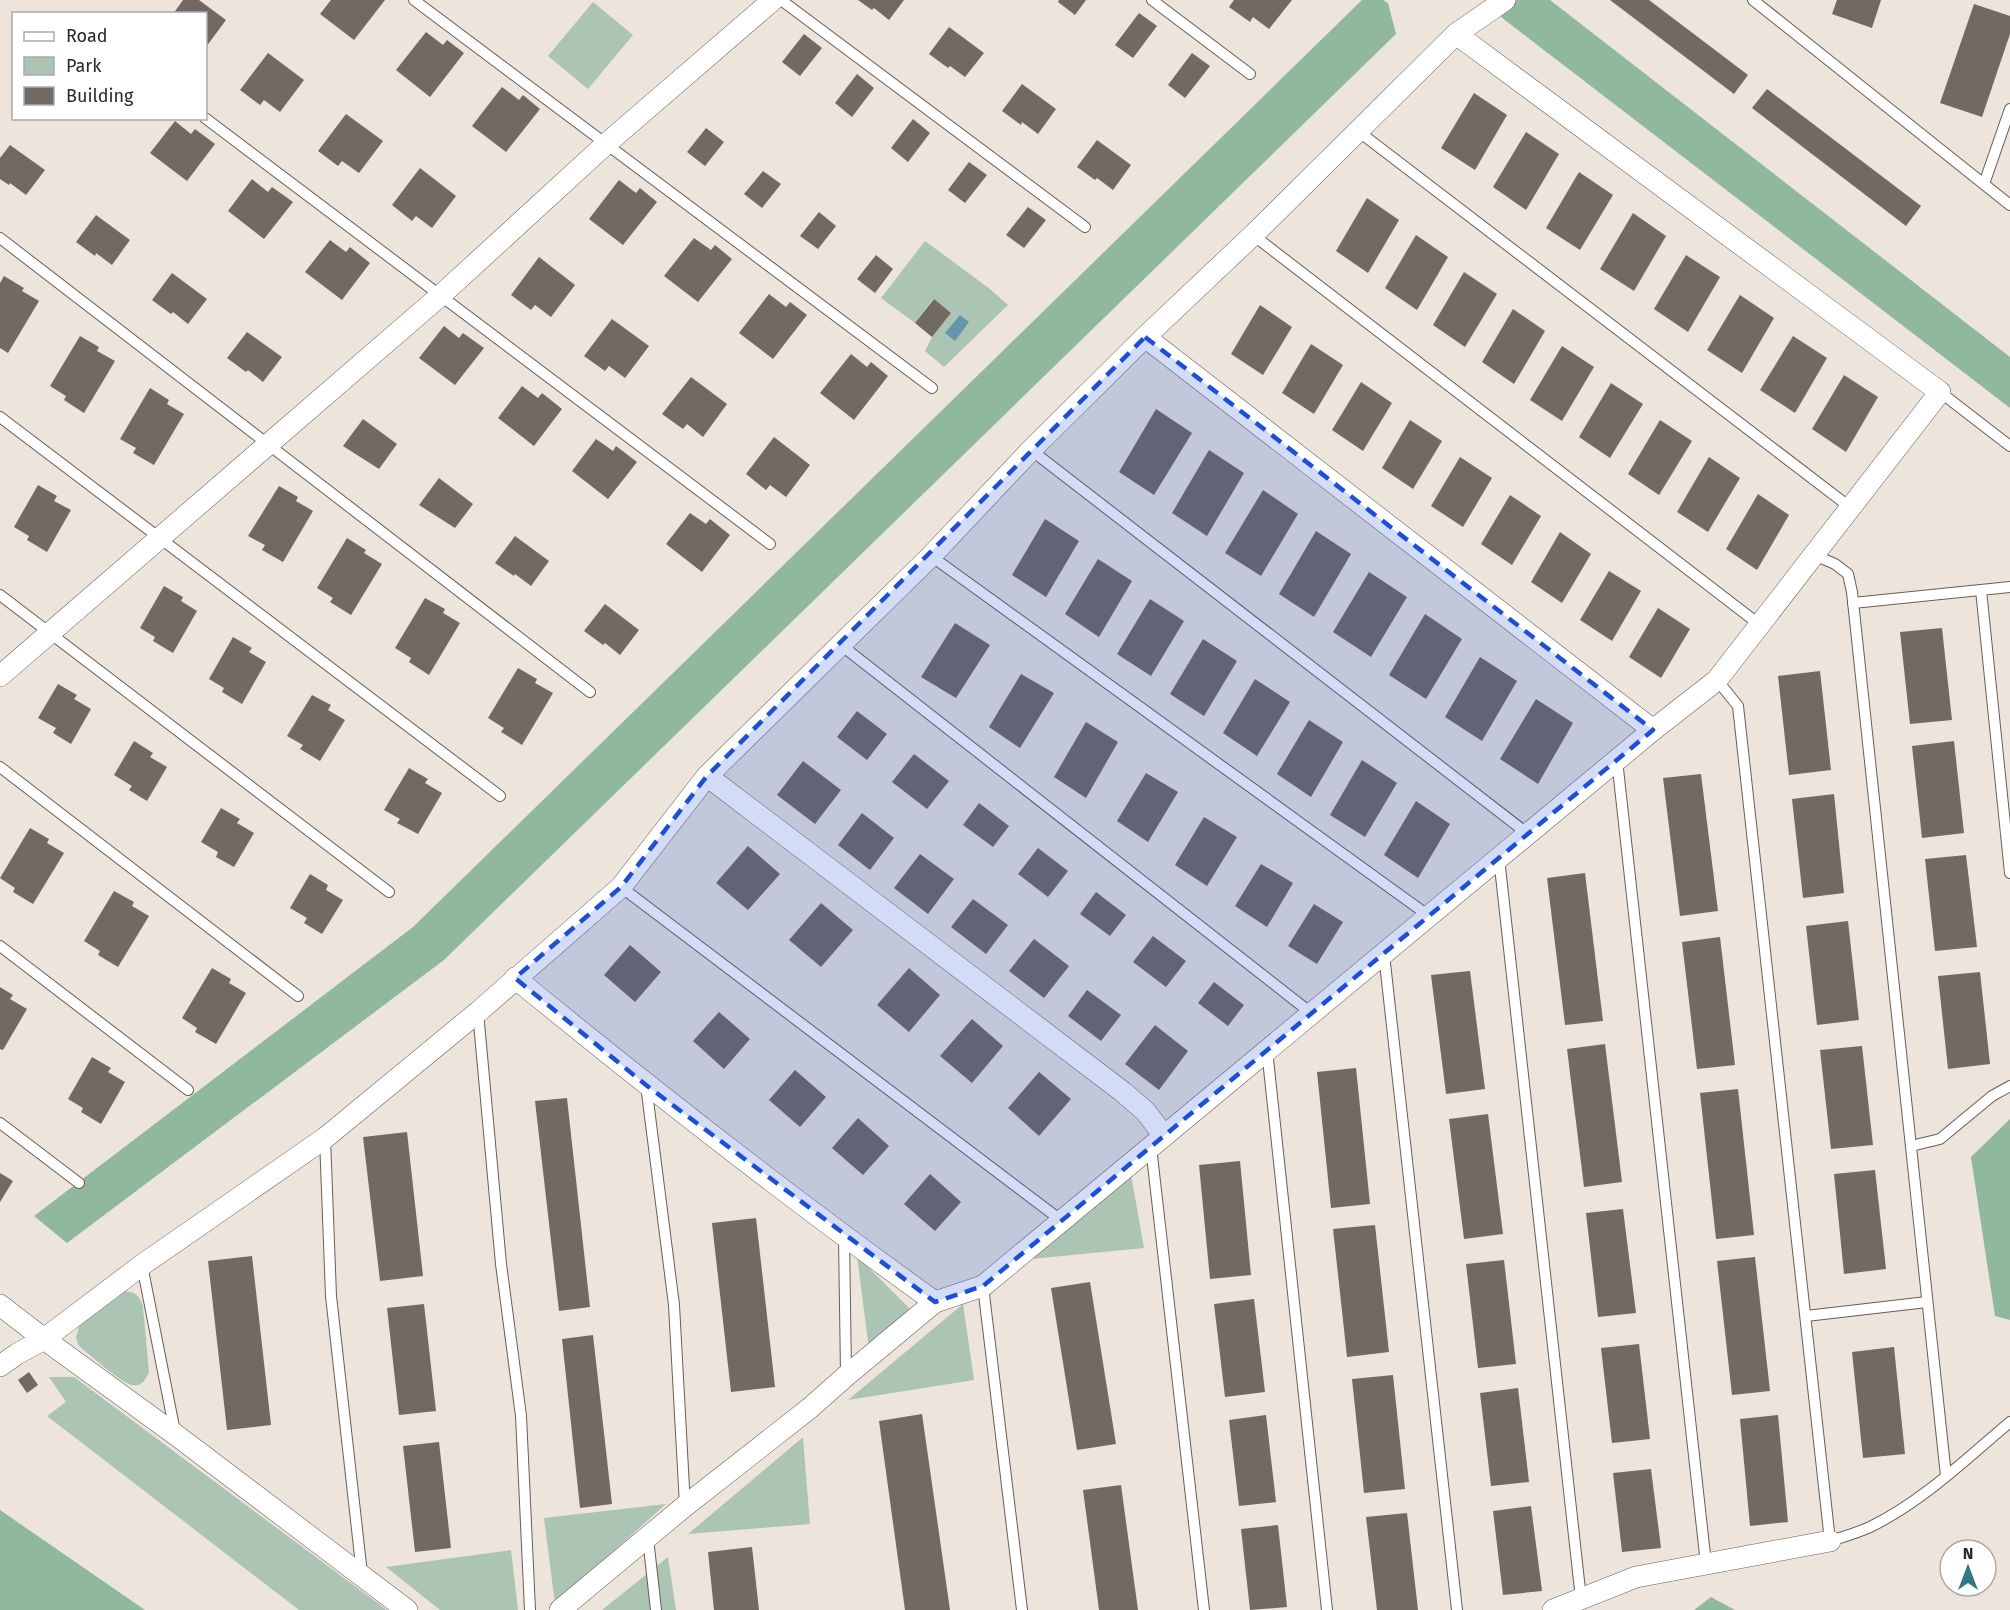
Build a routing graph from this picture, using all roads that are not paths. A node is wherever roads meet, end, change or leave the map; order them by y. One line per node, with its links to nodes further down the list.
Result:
1 (414, 0): 12 (lane)
2 (773, 0): 12 (street)
3 (782, 0): 15 (lane)
4 (1152, 0): 8 (lane)
5 (1505, 0): 7 (street)
6 (1753, 0): 13 (lane)
7 (1456, 34): 11 (street); 21 (street)
8 (1250, 74)
9 (2010, 109): 13 (lane)
10 (207, 120): 18 (lane)
11 (1358, 131): 16 (street); 26 (lane)
12 (606, 144): 18 (street); 20 (lane)
13 (1984, 184): 14 (lane)
14 (2010, 205)
15 (1085, 227)
16 (1253, 235): 19 (street); 35 (lane)
17 (0, 238): 23 (lane)
18 (440, 296): 23 (street); 28 (lane)
19 (1145, 337): 25 (street); 41 (street)
20 (932, 388)
21 (1940, 392): 24 (lane); 26 (street)
22 (0, 417): 27 (lane)
23 (268, 444): 27 (street); 40 (lane)
24 (2010, 446)
25 (1031, 450): 30 (street); 46 (lane)
26 (1851, 508): 29 (street)
27 (159, 538): 36 (street); 45 (lane)
28 (770, 544)
29 (1814, 555): 34 (lane); 35 (street)
30 (931, 556): 37 (street); 51 (lane)
31 (2010, 587): 32 (lane)
32 (1981, 590): 34 (lane); 48 (lane)
33 (0, 595): 36 (lane)
34 (1853, 603): 65 (lane)
35 (1760, 625): 39 (street)
36 (50, 633): 38 (street); 50 (lane)
37 (841, 645): 44 (street); 57 (lane)
38 (0, 676)
39 (1717, 680): 41 (street); 74 (lane)
40 (590, 692)
41 (1653, 730): 42 (street)
42 (1617, 760): 46 (street); 84 (lane)
43 (0, 767): 55 (lane)
44 (707, 776): 49 (street); 64 (street)
45 (500, 796)
46 (1528, 834): 47 (street)
47 (1499, 858): 51 (street); 86 (lane)
48 (2010, 873)
49 (621, 887): 54 (street); 67 (lane)
50 (389, 892)
51 (1429, 916): 53 (street)
52 (0, 946): 61 (lane)
53 (1384, 954): 57 (street); 94 (lane)
54 (515, 978): 56 (street); 59 (street)
55 (298, 996)
56 (478, 1012): 63 (street); 88 (lane)
57 (1311, 1013): 58 (street)
58 (1267, 1050): 64 (street); 93 (lane)
59 (646, 1085): 68 (street); 81 (lane)
60 (2010, 1086): 65 (lane)
61 (188, 1090)
62 (0, 1123): 66 (lane)
63 (325, 1138): 69 (street); 85 (lane)
64 (1157, 1141): 67 (street); 92 (lane)
65 (1911, 1146): 72 (lane)
66 (79, 1183)
67 (1062, 1221): 70 (street)
68 (844, 1236): 71 (street); 77 (lane)
69 (142, 1265): 75 (street); 79 (lane)
70 (983, 1286): 71 (street); 91 (lane)
71 (935, 1302): 77 (street)
72 (1927, 1302): 74 (lane); 80 (lane)
73 (0, 1305): 75 (street)
74 (1806, 1316): 83 (lane)
75 (44, 1339): 76 (street); 79 (street)
76 (0, 1366)
77 (846, 1376): 81 (street)
78 (2010, 1422): 80 (lane)
79 (176, 1434): 85 (street)
80 (1946, 1476): 83 (lane)
81 (685, 1506): 82 (street)
82 (648, 1538): 89 (street); 90 (lane)
83 (1830, 1541): 84 (street)
84 (1706, 1564): 86 (street)
85 (363, 1577): 87 (street)
86 (1581, 1599): 95 (street)
87 (407, 1610)
88 (530, 1610)
89 (560, 1610)
90 (656, 1610)
91 (1022, 1610)
92 (1204, 1610)
93 (1327, 1610)
94 (1457, 1610)
95 (1553, 1610)

